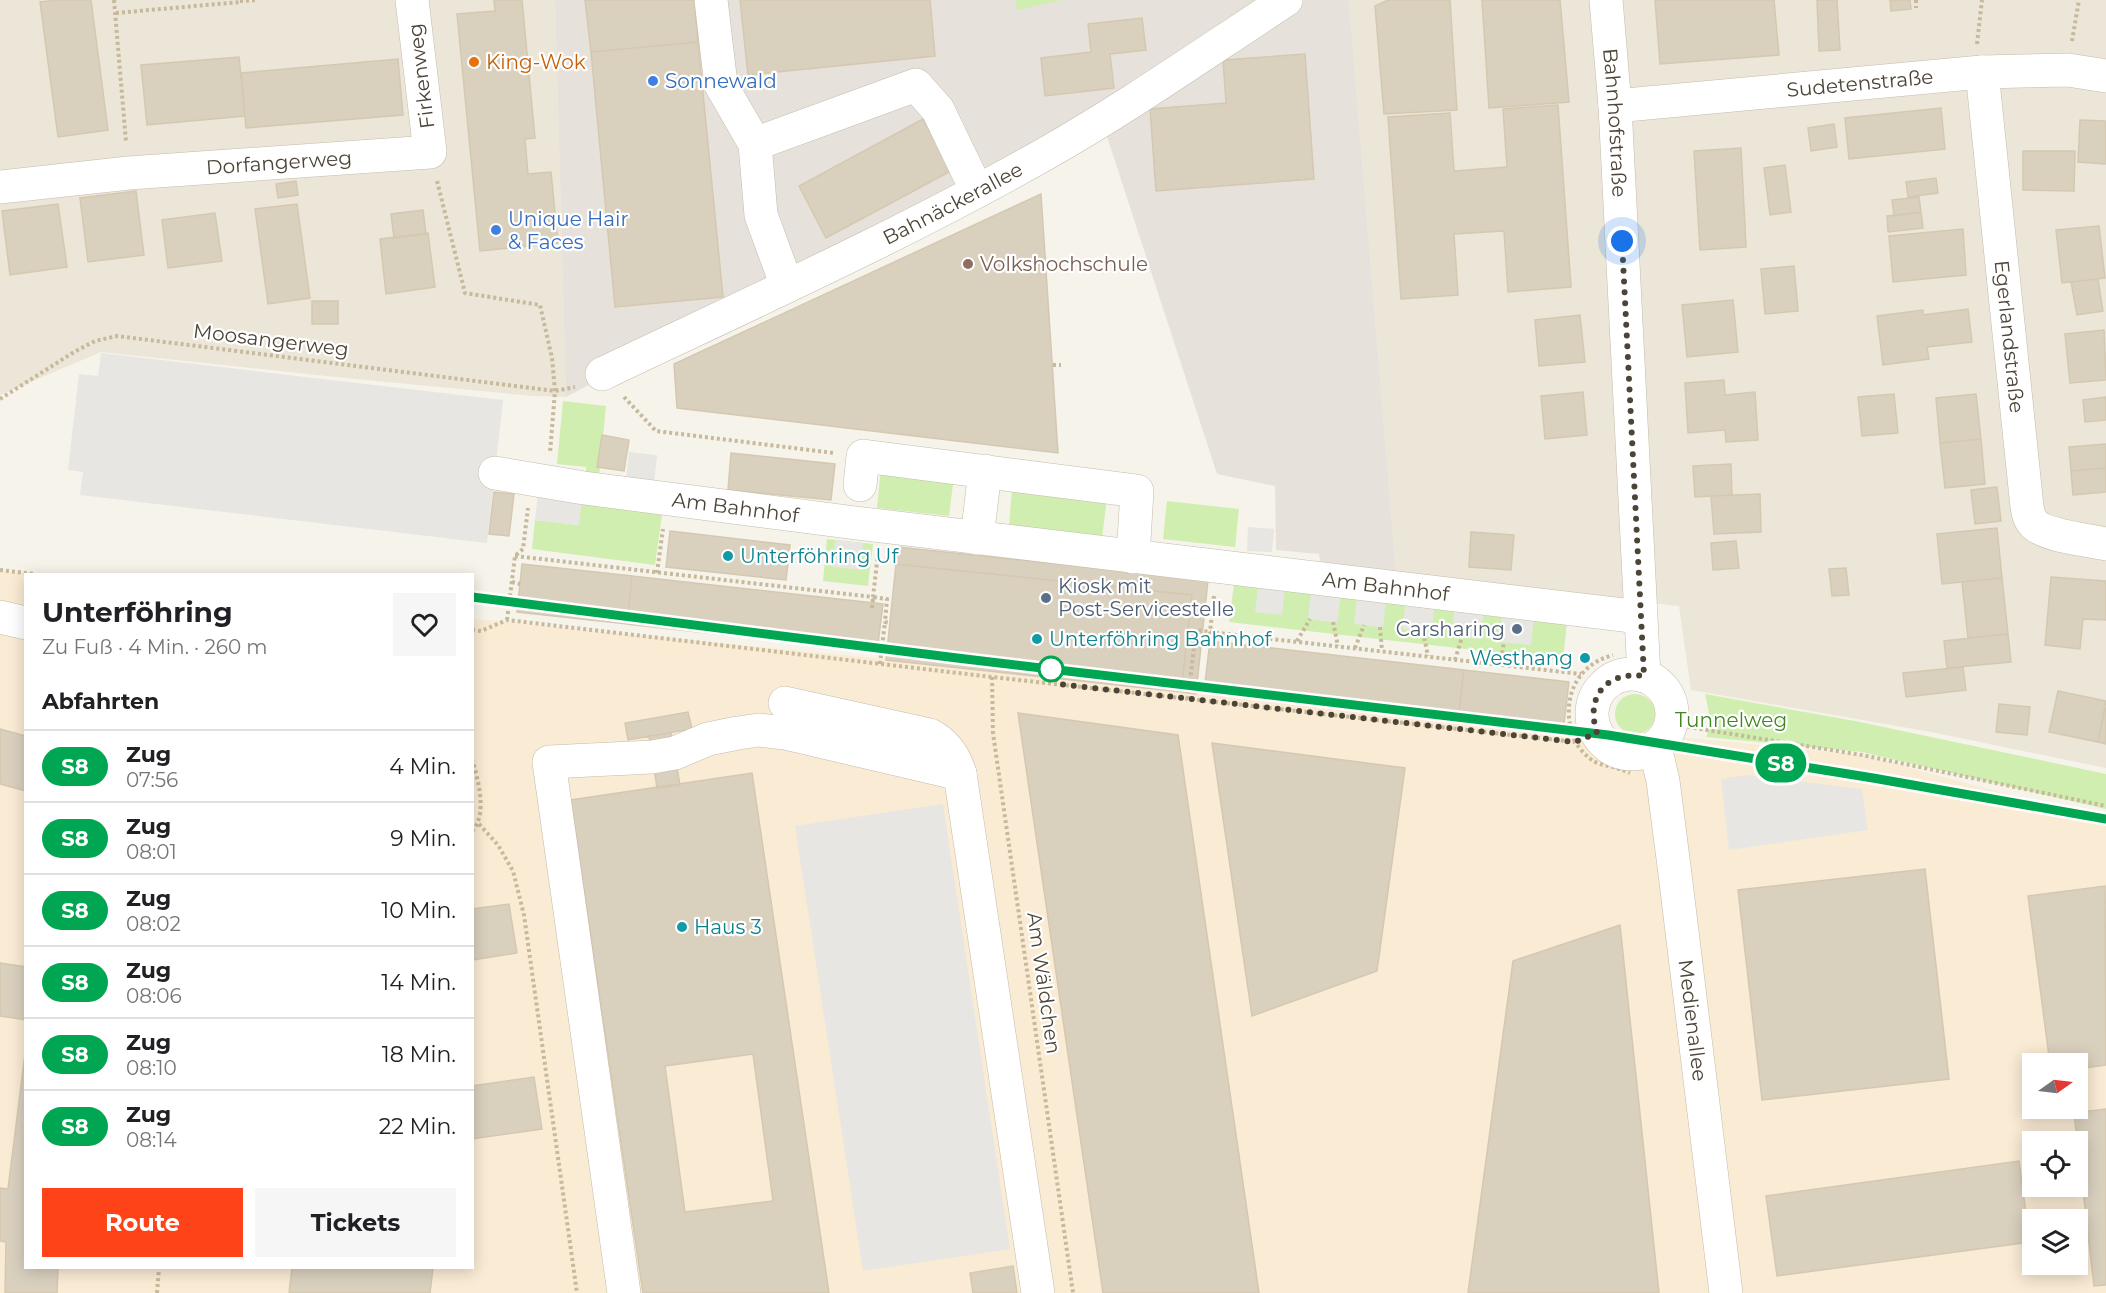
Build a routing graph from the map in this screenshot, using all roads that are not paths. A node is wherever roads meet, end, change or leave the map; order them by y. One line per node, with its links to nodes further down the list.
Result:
1 (412, 0): 9 (street, Firkenweg)
2 (711, 0): 8 (street)
3 (1286, 0): 11 (street, Bahnäckerallee)
4 (1606, 0): 7 (street, Bahnhofstraße)
5 (1979, 62): 6 (street, Sudetenstraße); 7 (street, Sudetenstraße); 18 (street, Egerlandstraße)
6 (2106, 76)
7 (1615, 106): 21 (street, Bahnhofstraße)
8 (755, 144): 11 (street); 12 (street)
9 (430, 152): 10 (street, Dorfangerweg)
10 (0, 187)
11 (977, 191): 12 (street, Bahnäckerallee)
12 (786, 286): 13 (street, Bahnäckerallee)
13 (602, 374)
14 (985, 471): 16 (street); 17 (street); 19 (street)
15 (495, 473): 16 (street, Am Bahnhof)
16 (856, 523): 17 (street, Am Bahnhof)
17 (977, 538): 19 (street, Am Bahnhof)
18 (2106, 544)
19 (1133, 557): 21 (street, Am Bahnhof)
20 (0, 617): 22 (street)
21 (1640, 617): 23 (street, Bahnhofstraße)
22 (24, 623)
23 (1644, 676): 25 (street); 25 (street)
24 (785, 703): 26 (street)
25 (1663, 735): 29 (street, Medienallee)
26 (960, 774): 27 (street); 28 (street)
27 (624, 1293)
28 (1038, 1293)
29 (1726, 1293)

